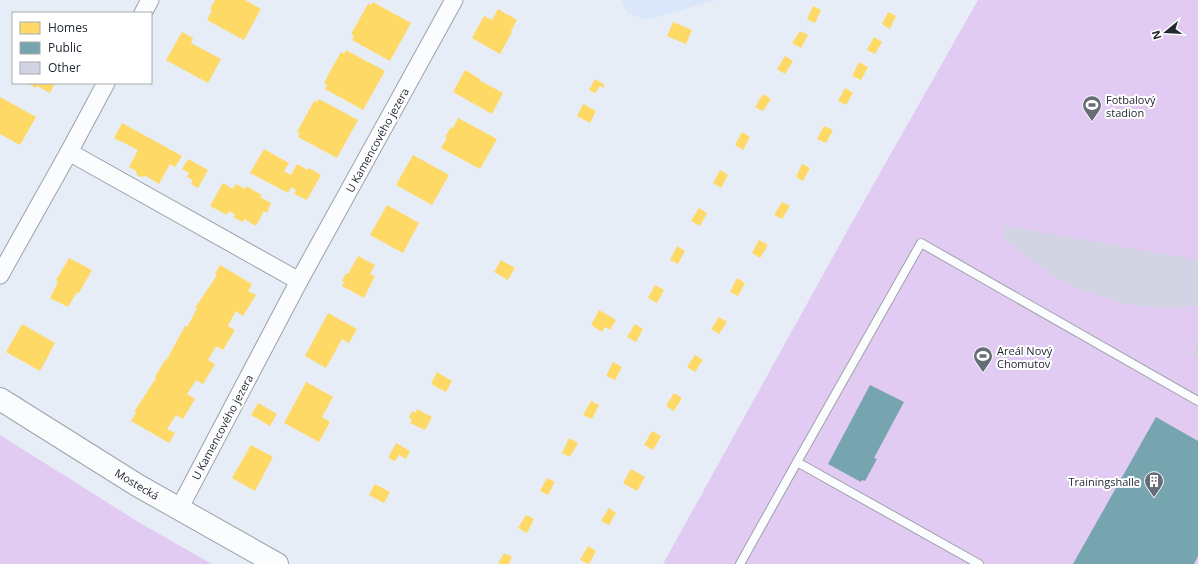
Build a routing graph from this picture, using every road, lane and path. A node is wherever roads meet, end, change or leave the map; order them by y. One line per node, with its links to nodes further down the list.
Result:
1 (150, 0): 3 (street)
2 (454, 0): 7 (street, U Kamencového jezera)
3 (144, 12)
4 (105, 84): 5 (street)
5 (69, 152): 6 (street); 7 (street)
6 (0, 275)
7 (299, 281): 11 (street, U Kamencového jezera)
8 (0, 399): 11 (street, Mostecká)
9 (1198, 401): 10 (lane)
10 (797, 462): 13 (lane); 14 (lane)
11 (179, 509): 12 (street, Mostecká)
12 (277, 564)
13 (740, 564)
14 (978, 564)

